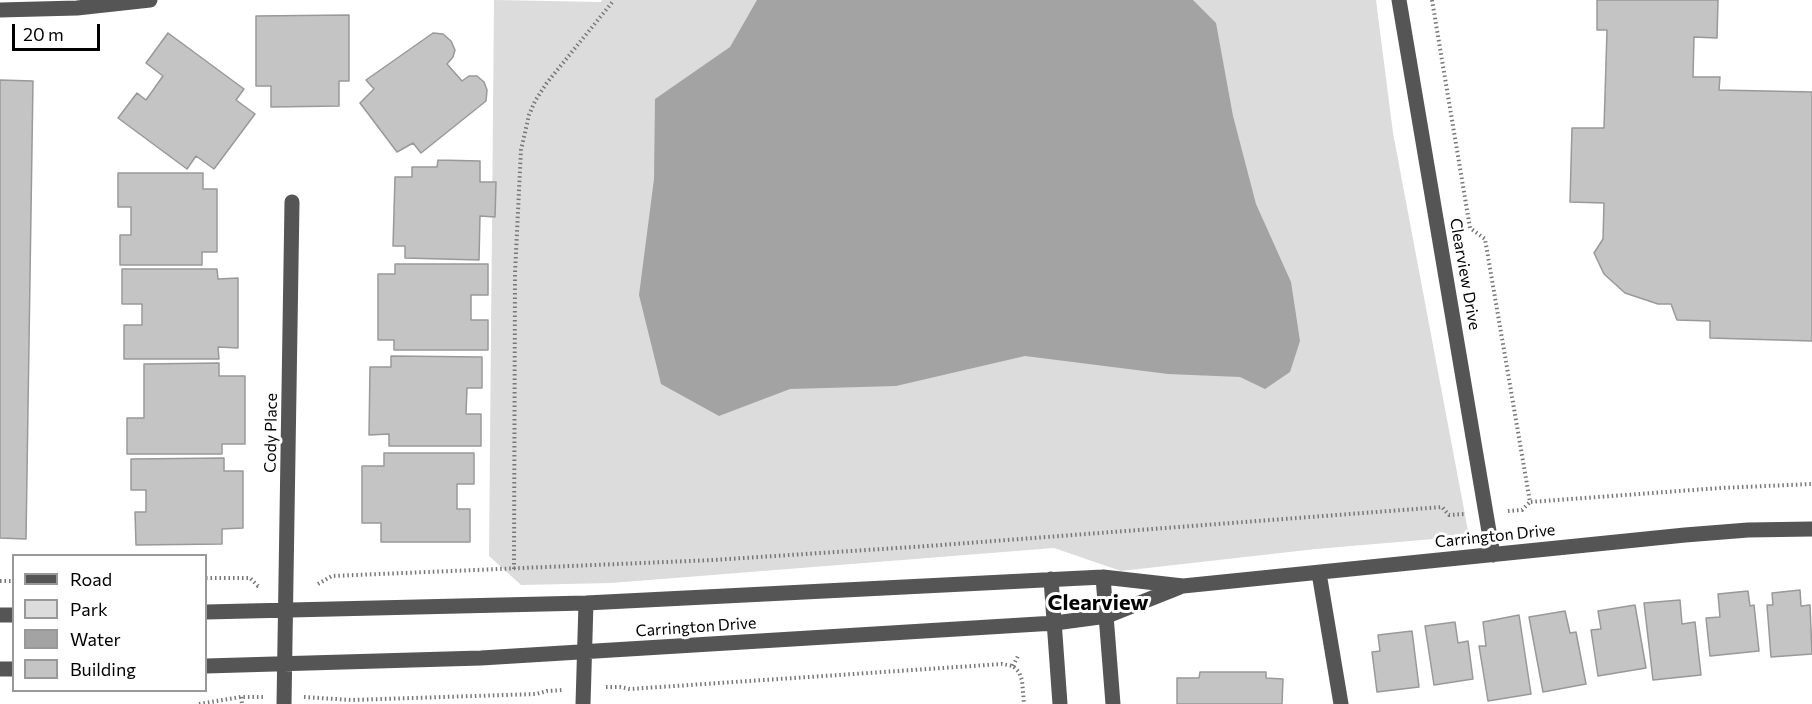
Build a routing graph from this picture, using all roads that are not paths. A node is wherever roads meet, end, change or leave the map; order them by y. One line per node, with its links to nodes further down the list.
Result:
1 (150, 0): 3 (street)
2 (1399, 0): 6 (street, Clearview Drive)
3 (0, 10)
4 (292, 202): 12 (street, Cody Place)
5 (1812, 529): 6 (street, Carrington Drive)
6 (1493, 555): 7 (street, Carrington Drive)
7 (1319, 573): 10 (street, Carrington Drive); 23 (street)
8 (1103, 577): 9 (street, Carrington Drive); 10 (street, Carrington Drive); 14 (street)
9 (1051, 579): 11 (street, Carrington Drive); 15 (street)
10 (1183, 585): 14 (street, Carrington Drive)
11 (586, 603): 12 (street, Carrington Drive); 16 (street)
12 (286, 610): 13 (street, Carrington Drive); 17 (street, Cody Place)
13 (207, 612)
14 (1107, 616): 15 (street, Carrington Drive); 22 (street)
15 (1055, 623): 16 (street, Carrington Drive); 21 (street)
16 (584, 652): 17 (street, Carrington Drive); 20 (street)
17 (285, 664): 18 (street, Carrington Drive); 19 (street, Cody Place)
18 (207, 666)
19 (284, 704)
20 (583, 704)
21 (1060, 704)
22 (1113, 704)
23 (1341, 704)

